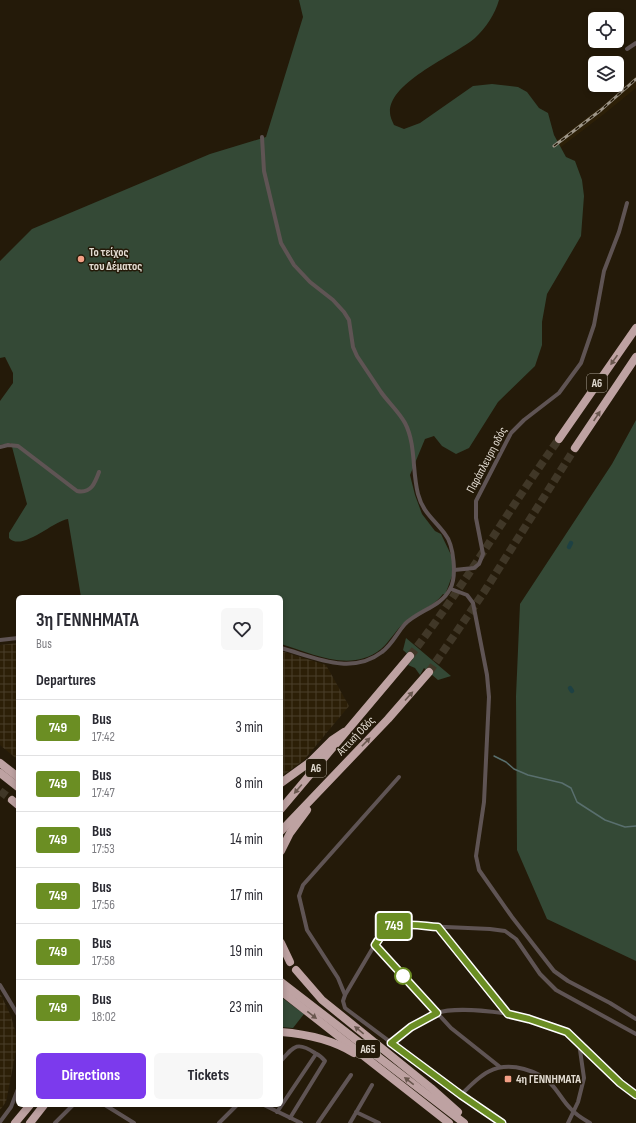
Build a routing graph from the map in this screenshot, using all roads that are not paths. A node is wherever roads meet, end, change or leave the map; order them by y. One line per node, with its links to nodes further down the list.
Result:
1 (636, 43): 2 (street)
2 (627, 49)
3 (262, 137): 11 (street)
4 (627, 204): 11 (street, Παράπλευρη οδός)
5 (636, 328): 7 (highway, Α6, one-way to 7)
6 (636, 357): 9 (highway, Α6, one-way to 6)
7 (559, 439)
8 (0, 447): 10 (street)
9 (575, 448)
10 (99, 472)
11 (454, 570): 12 (street)
12 (451, 589): 15 (street); 43 (street)
13 (16, 638): 14 (street)
14 (0, 640)
15 (283, 649)
16 (410, 656): 18 (highway, Αττική Οδός / Α6)
17 (429, 672): 21 (highway, Αττική Οδός / Α6, one-way to 17)
18 (351, 728): 26 (highway); 28 (highway, Αττική Οδός / Α6, one-way to 28)
19 (0, 759): 22 (highway)
20 (0, 763): 24 (highway)
21 (345, 765): 29 (highway, Αττική Οδός / Α6); 30 (highway)
22 (16, 771)
23 (0, 773): 27 (highway)
24 (16, 775)
25 (399, 777): 39 (street)
26 (283, 782)
27 (16, 785)
28 (283, 808)
29 (283, 829)
30 (283, 848)
31 (438, 927): 32 (street); 42 (street); 45 (street)
32 (375, 945): 39 (street); 41 (street)
33 (283, 947): 34 (highway)
34 (290, 962)
35 (296, 970): 81 (highway, one-way to 35)
36 (283, 984): 80 (highway, Α65, one-way to 36)
37 (0, 985): 40 (street)
38 (283, 993): 52 (highway, Α65, one-way to 52)
39 (345, 995): 46 (street)
40 (16, 1011)
41 (437, 1013): 42 (street); 46 (street); 50 (street)
42 (508, 1014): 47 (street)
43 (636, 1019)
44 (283, 1032): 52 (highway)
45 (636, 1034)
46 (391, 1043): 55 (street)
47 (579, 1043): 56 (street); 67 (street)
48 (316, 1054): 49 (street); 57 (street); 68 (street)
49 (283, 1059)
50 (500, 1067): 55 (street); 67 (street)
51 (351, 1075): 76 (street)
52 (390, 1076): 79 (highway, Α65)
53 (372, 1085): 66 (street)
54 (16, 1094): 69 (street)
55 (461, 1095): 82 (street)
56 (636, 1095)
57 (283, 1103)
58 (28, 1107): 70 (highway)
59 (42, 1107): 71 (highway)
60 (71, 1107): 72 (street)
61 (108, 1107): 73 (street)
62 (235, 1107): 74 (street)
63 (268, 1107): 65 (street)
64 (280, 1107): 65 (street)
65 (277, 1112): 68 (street)
66 (356, 1112): 77 (street); 78 (street)
67 (574, 1112): 83 (street); 84 (street)
68 (290, 1118): 75 (street)
69 (0, 1122)
70 (16, 1123)
71 (30, 1123)
72 (55, 1123)
73 (134, 1123)
74 (219, 1123)
75 (301, 1123)
76 (318, 1123)
77 (350, 1123)
78 (379, 1123)
79 (449, 1123)
80 (464, 1123)
81 (469, 1123)
82 (502, 1123)
83 (568, 1123)
84 (590, 1123)

